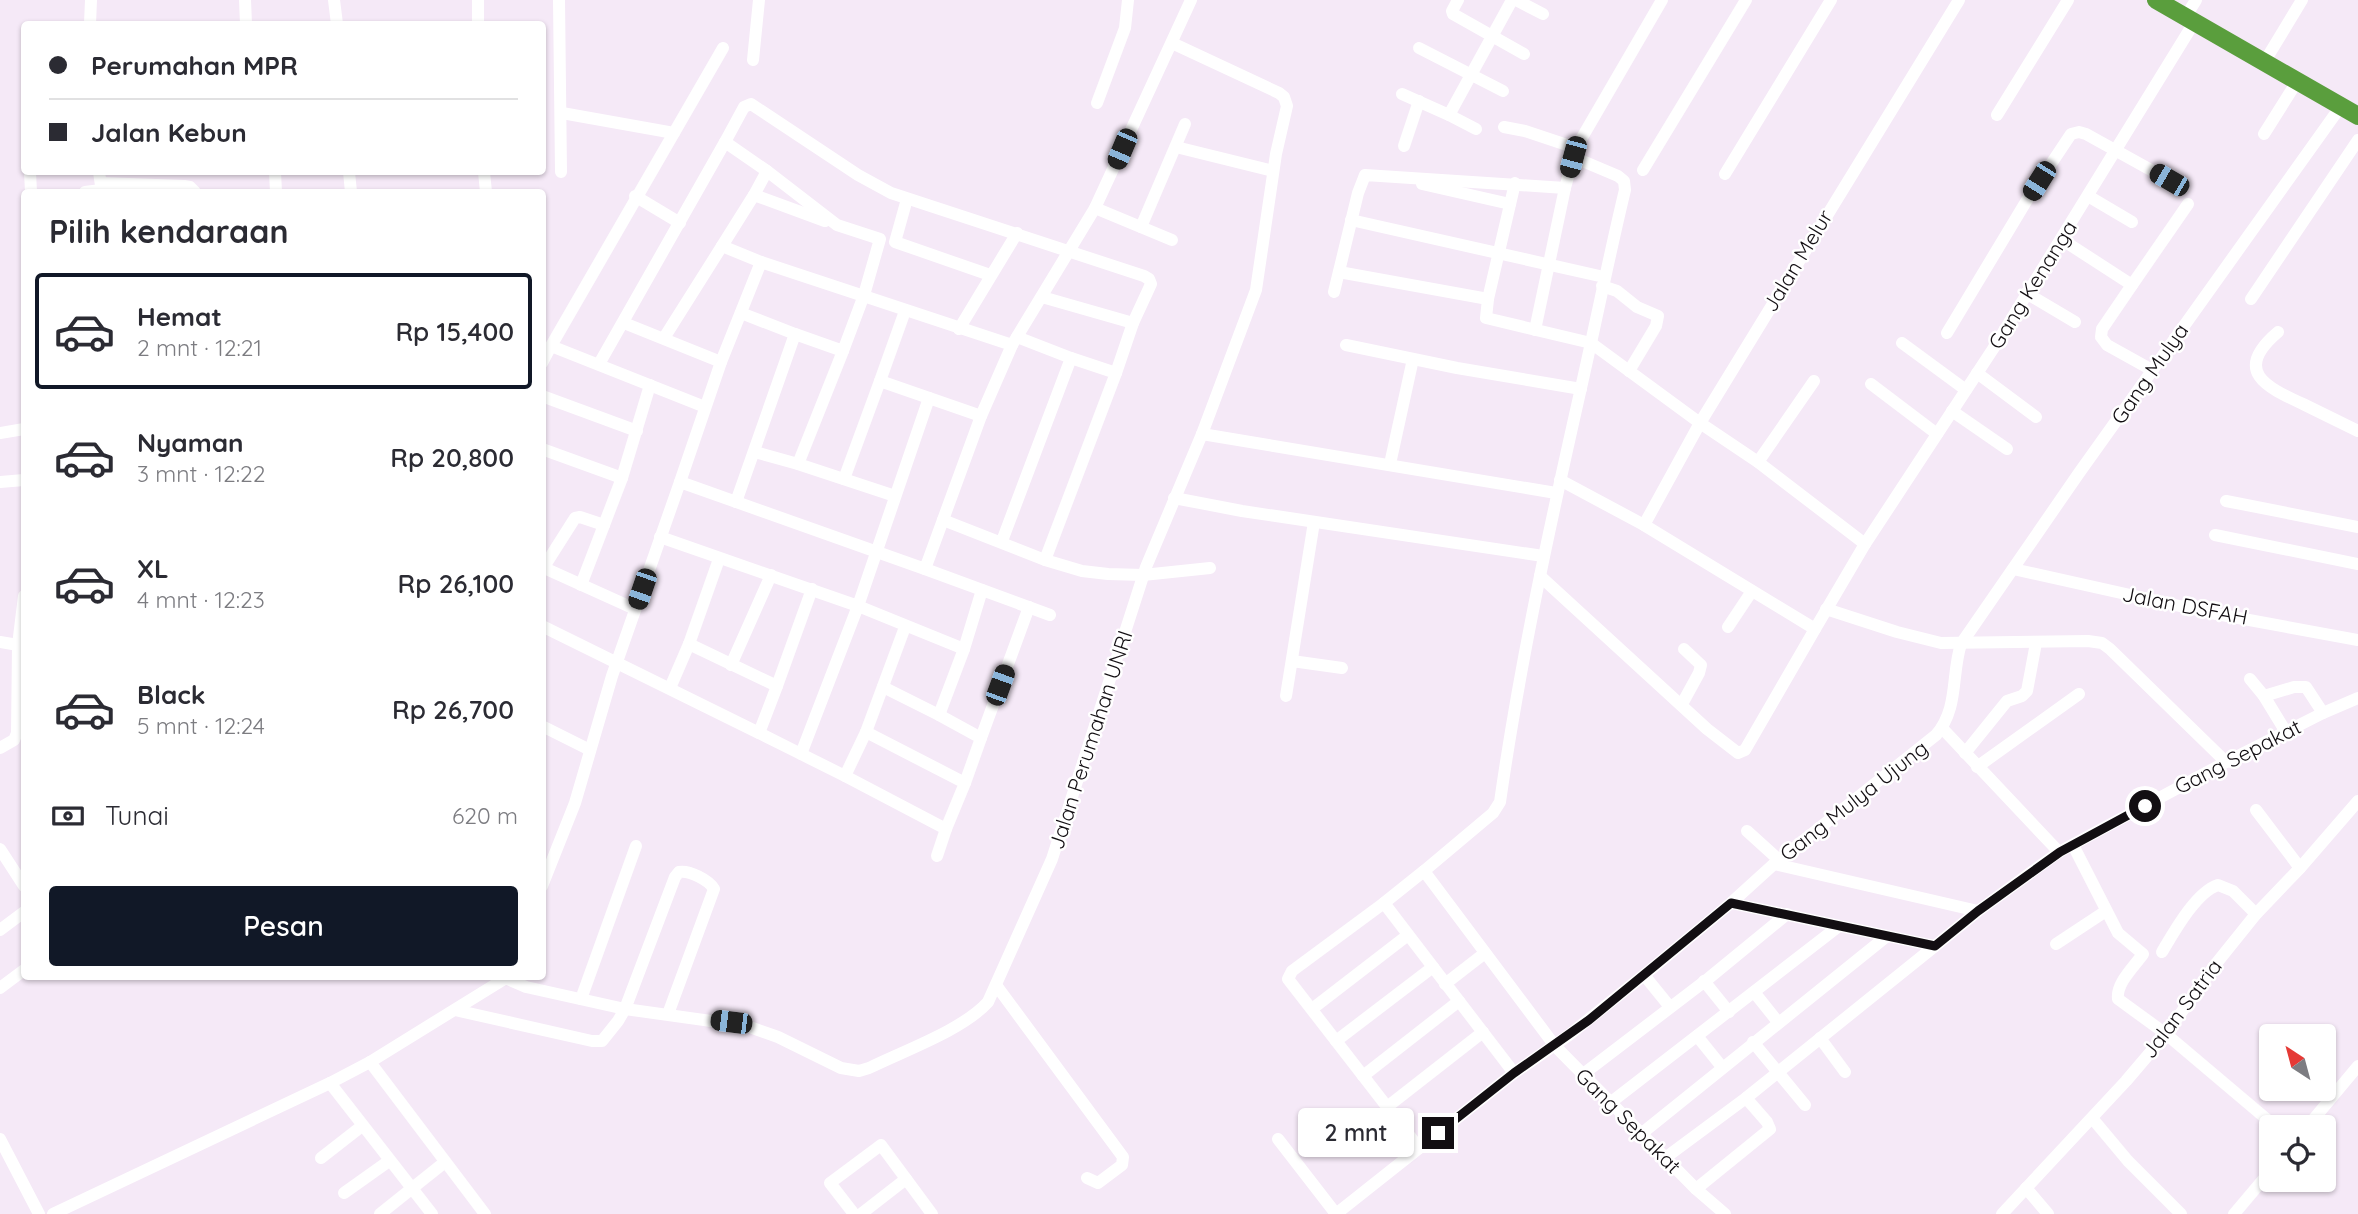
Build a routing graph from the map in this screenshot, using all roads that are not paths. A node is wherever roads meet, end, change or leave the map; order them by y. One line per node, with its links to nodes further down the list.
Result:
1 (91, 0): 22 (street)
2 (245, 0): 23 (street)
3 (334, 0): 24 (street)
4 (478, 0): 25 (street)
5 (559, 0): 42 (street)
6 (759, 0): 32 (street)
7 (1128, 0): 26 (street)
8 (1139, 0): 26 (street)
9 (1191, 0): 28 (street)
10 (1458, 0): 27 (street)
11 (1514, 0): 20 (street); 27 (street)
12 (1662, 0): 55 (street)
13 (1746, 0): 56 (street)
14 (1831, 0): 60 (street)
15 (1958, 0): 138 (street, Jalan Melur)
16 (2068, 0): 43 (street)
17 (2156, 0): 21 (highway)
18 (2196, 0): 21 (street, Gang Kenanga)
19 (2302, 0): 33 (street)
20 (1543, 14)
21 (2190, 19): 33 (highway); 54 (street, Gang Kenanga)
22 (90, 21)
23 (246, 21)
24 (337, 21)
25 (478, 21)
26 (1125, 28): 39 (street)
27 (1493, 37): 31 (street); 34 (street)
28 (1172, 43): 58 (street, Jalan Perumahan UNRI); 74 (street)
29 (723, 48): 48 (street)
30 (1419, 48): 34 (street)
31 (1524, 54)
32 (752, 60)
33 (2265, 61): 35 (highway)
34 (1472, 75): 36 (street); 41 (street)
35 (2298, 80): 40 (highway); 49 (street)
36 (1503, 92)
37 (1402, 94): 38 (street)
38 (1419, 102): 41 (street); 52 (street)
39 (1097, 103)
40 (2342, 106): 44 (highway); 122 (street, Gang Mulya)
41 (1452, 111): 47 (street)
42 (562, 113): 48 (street); 59 (street)
43 (1997, 115)
44 (2358, 116)
45 (1185, 124): 53 (street)
46 (1504, 127): 55 (street)
47 (1476, 130)
48 (674, 133): 69 (street)
49 (2264, 134)
50 (2358, 140): 99 (street)
51 (725, 142): 57 (street); 71 (street); 77 (street)
52 (1404, 146)
53 (1176, 147): 58 (street); 79 (street)
54 (2117, 150): 62 (street); 70 (street, Gang Kenanga); 108 (street)
55 (1575, 152): 66 (street); 92 (street)
56 (1643, 170)
57 (767, 171): 68 (street); 78 (street)
58 (1273, 171): 143 (street, Jalan Perumahan UNRI)
59 (561, 172)
60 (1725, 174)
61 (1398, 177): 64 (street); 72 (street); 75 (street)
62 (2169, 180)
63 (142, 183): 65 (street); 67 (street)
64 (1515, 183): 66 (street); 72 (street)
65 (101, 184)
66 (1565, 188): 89 (street)
67 (192, 189)
68 (754, 195): 78 (street); 85 (street)
69 (635, 196): 77 (street); 115 (street)
70 (2088, 196): 76 (street); 82 (street, Gang Kenanga)
71 (906, 199): 80 (street); 84 (street)
72 (1510, 204): 87 (street)
73 (2188, 204): 93 (street)
74 (1095, 208): 79 (street); 86 (street)
75 (1351, 220): 87 (street); 90 (street)
76 (2132, 222)
77 (680, 223): 103 (street)
78 (837, 225): 81 (street)
79 (1141, 227): 83 (street)
80 (1017, 233): 86 (street); 91 (street)
81 (880, 239): 84 (street); 96 (street)
82 (2061, 239): 93 (street); 95 (street, Gang Kenanga)
83 (1172, 240)
84 (895, 242): 91 (street)
85 (722, 246): 88 (street); 110 (street)
86 (1069, 252): 97 (street); 104 (street)
87 (1499, 253): 89 (street); 98 (street)
88 (761, 262): 96 (street); 101 (street)
89 (1548, 264): 92 (street); 106 (street)
90 (1339, 272): 94 (street); 98 (street)
91 (990, 275): 105 (street)
92 (1603, 281): 112 (street); 123 (street)
93 (2132, 285): 122 (street)
94 (1334, 292)
95 (2026, 293): 102 (street); 125 (street, Gang Kenanga)
96 (864, 295): 100 (street); 116 (street)
97 (1042, 297): 104 (street); 111 (street)
98 (1488, 299): 106 (street)
99 (2251, 299)
100 (905, 311): 105 (street); 126 (street)
101 (741, 313): 109 (street); 120 (street)
102 (2075, 322)
103 (624, 323): 110 (street); 121 (street)
104 (1133, 323): 124 (street)
105 (958, 329): 111 (street)
106 (1535, 330): 112 (street)
107 (2278, 332): 141 (street)
108 (1947, 333)
109 (794, 334): 116 (street); 147 (street)
110 (664, 338): 120 (street)
111 (1015, 341): 118 (street); 136 (street)
112 (1591, 343): 123 (street); 130 (street)
113 (1902, 343): 131 (street)
114 (1346, 345): 119 (street)
115 (551, 346): 117 (street); 121 (street)
116 (843, 351): 149 (street)
117 (546, 355)
118 (1071, 358): 124 (street); 169 (street)
119 (1413, 359): 130 (street); 150 (street)
120 (721, 362): 134 (street)
121 (599, 364): 129 (street)
122 (2152, 370): 179 (street, Gang Mulya)
123 (1629, 371): 138 (street)
124 (1116, 373): 174 (street)
125 (1977, 373): 131 (street, Gang Kenanga); 137 (street)
126 (880, 381): 133 (street); 152 (street)
127 (1814, 382): 148 (street)
128 (1871, 384): 144 (street)
129 (650, 385): 134 (street); 140 (street)
130 (1581, 388): 154 (street)
131 (1966, 390): 135 (street, Gang Kenanga)
132 (546, 397): 140 (street)
133 (929, 398): 136 (street); 158 (street)
134 (705, 407): 156 (street)
135 (1952, 411): 144 (street, Gang Kenanga); 145 (street)
136 (981, 416): 162 (street)
137 (2036, 417)
138 (1699, 423): 148 (street); 165 (street, Jalan Melur)
139 (21, 430): 142 (street)
140 (637, 430): 151 (street)
141 (2358, 431)
142 (0, 433)
143 (1202, 434): 150 (street); 159 (street, Jalan Perumahan UNRI)
144 (1937, 434): 170 (street, Gang Kenanga)
145 (2007, 449)
146 (546, 450): 151 (street)
147 (755, 452): 149 (street); 161 (street)
148 (1758, 462): 170 (street)
149 (798, 464): 152 (street)
150 (1390, 464): 157 (street)
151 (622, 478): 164 (street)
152 (844, 479): 158 (street)
153 (21, 480): 155 (street)
154 (1560, 480): 157 (street); 165 (street)
155 (0, 482)
156 (680, 482): 161 (street); 168 (street)
157 (1556, 493): 172 (street)
158 (895, 496): 171 (street)
159 (1174, 498): 163 (street); 182 (street, Jalan Perumahan UNRI)
160 (2226, 501): 166 (street)
161 (736, 502): 171 (street)
162 (943, 520): 169 (street); 178 (street)
163 (1314, 522): 172 (street); 206 (street)
164 (604, 525): 175 (street); 184 (street)
165 (1644, 525): 187 (street)
166 (2358, 527)
167 (2215, 535): 176 (street)
168 (660, 537): 173 (street); 190 (street)
169 (1002, 541): 174 (street)
170 (1865, 544): 191 (street, Gang Kenanga)
171 (876, 551): 178 (street); 188 (street)
172 (1543, 556): 183 (street)
173 (719, 559): 181 (street); 202 (street)
174 (1045, 560): 182 (street)
175 (546, 564)
176 (2358, 564)
177 (1210, 568): 182 (street)
178 (925, 569): 186 (street)
179 (2013, 569): 198 (street, Jalan DSFAH); 200 (street, Gang Mulya)
180 (546, 570): 184 (street)
181 (771, 575): 185 (street); 208 (street)
182 (1143, 575): 271 (street, Jalan Perumahan UNRI)
183 (1540, 576): 218 (street); 246 (street)
184 (581, 585): 190 (street)
185 (811, 589): 188 (street); 211 (street)
186 (982, 590): 189 (street); 204 (street)
187 (1752, 591): 193 (street); 196 (street)
188 (858, 606): 194 (street); 230 (street)
189 (1029, 607): 192 (street); 226 (street)
190 (635, 609): 207 (street)
191 (1826, 609): 196 (street, Gang Kenanga); 200 (street)
192 (1050, 615)
193 (1728, 626)
194 (905, 627): 204 (street); 212 (street)
195 (546, 628): 207 (street)
196 (1815, 629): 218 (street, Gang Kenanga)
197 (21, 633): 203 (street)
198 (2358, 640)
199 (0, 642): 203 (street)
200 (1961, 643): 201 (street); 222 (street, Gang Mulya Ujung)
201 (2036, 643): 229 (street); 231 (street)
202 (689, 644): 208 (street); 213 (street)
203 (18, 645): 227 (street)
204 (964, 649): 220 (street)
205 (1684, 649): 218 (street)
206 (1292, 660): 209 (street); 215 (street)
207 (617, 662): 213 (street); 228 (street)
208 (731, 665): 211 (street)
209 (1342, 668)
210 (2250, 679): 216 (street)
211 (777, 686): 225 (street)
212 (883, 687): 220 (street); 223 (street)
213 (670, 688): 225 (street)
214 (2079, 694): 232 (street)
215 (1286, 696)
216 (2264, 696): 219 (street); 224 (street)
217 (2358, 698): 219 (street, Gang Sepakat)
218 (1682, 704)
219 (2323, 713): 224 (street, Gang Sepakat)
220 (939, 715): 226 (street)
221 (546, 728): 228 (street)
222 (1942, 728): 229 (street); 244 (street, Gang Mulya Ujung)
223 (866, 732): 233 (street); 234 (street)
224 (2286, 732): 231 (street, Gang Sepakat)
225 (759, 733): 230 (street)
226 (981, 738): 234 (street)
227 (0, 748)
228 (590, 750): 247 (street)
229 (1965, 753): 232 (street)
230 (801, 754): 233 (street)
231 (2226, 762): 239 (street, Gang Sepakat)
232 (1977, 766): 242 (street)
233 (845, 776): 237 (street)
234 (965, 783): 237 (street)
235 (2358, 801): 245 (street, Jalan Satria)
236 (2256, 810): 245 (street)
237 (946, 829): 243 (street)
238 (1747, 831): 244 (street)
239 (2073, 845): 242 (street, Gang Sepakat); 252 (street)
240 (636, 846): 274 (street)
241 (0, 849): 248 (street)
242 (2060, 852): 251 (street, Gang Sepakat)
243 (937, 856)
244 (1777, 862): 249 (street, Gang Mulya Ujung); 251 (street)
245 (2300, 868): 255 (street, Jalan Satria)
246 (1424, 871): 250 (street); 263 (street, Gang Sepakat)
247 (546, 876)
248 (21, 881)
249 (1731, 903): 254 (street); 266 (street)
250 (1384, 904): 258 (street); 278 (street)
251 (1978, 911): 261 (street, Gang Sepakat)
252 (2106, 911): 260 (street); 284 (street)
253 (21, 914): 257 (street)
254 (1787, 914): 256 (street); 269 (street)
255 (2256, 914): 262 (street); 284 (street, Jalan Satria)
256 (1839, 926): 259 (street); 273 (street)
257 (1, 928)
258 (1408, 935): 264 (street); 278 (street)
259 (1887, 936): 261 (street); 282 (street)
260 (2056, 944)
261 (1935, 946): 286 (street, Gang Sepakat)
262 (2162, 952)
263 (1485, 953): 270 (street); 289 (street, Gang Sepakat)
264 (1433, 967): 270 (street); 287 (street)
265 (21, 972): 272 (street)
266 (1644, 975): 276 (street); 289 (street)
267 (501, 980): 279 (street)
268 (511, 980): 274 (street, Jalan Perumahan UNRI)
269 (1704, 981): 276 (street); 280 (street)
270 (1446, 984): 275 (street)
271 (996, 985): 281 (street, Jalan Perumahan UNRI); 315 (street)
272 (0, 988)
273 (1754, 992): 280 (street); 282 (street)
274 (580, 999): 277 (street, Jalan Perumahan UNRI)
275 (1459, 1001): 283 (street); 297 (street)
276 (1670, 1007): 296 (street)
277 (625, 1009): 279 (street); 281 (street, Jalan Perumahan UNRI); 281 (street)
278 (1312, 1009): 287 (street)
279 (455, 1010): 290 (street)
280 (1728, 1012): 285 (street)
281 (668, 1014)
282 (1778, 1022): 288 (street)
283 (1483, 1032): 295 (street); 302 (street)
284 (2166, 1034): 303 (street); 305 (street, Jalan Satria)
285 (1697, 1037): 292 (street); 300 (street)
286 (1820, 1038): 293 (street, Gang Sepakat); 294 (street)
287 (1336, 1041): 297 (street)
288 (1753, 1042): 292 (street); 293 (street)
289 (1555, 1046): 295 (street); 296 (street, Gang Sepakat)
290 (370, 1062): 298 (street); 314 (street)
291 (2358, 1066): 304 (street)
292 (1722, 1068): 307 (street)
293 (1777, 1072): 299 (street, Gang Sepakat); 301 (street)
294 (1845, 1072)
295 (1514, 1073): 310 (street)
296 (1582, 1075): 300 (street, Gang Sepakat)
297 (1363, 1076): 302 (street)
298 (330, 1083): 306 (street); 324 (street)
299 (1746, 1098): 312 (street, Gang Sepakat); 320 (street)
300 (1610, 1103): 307 (street, Gang Sepakat)
301 (1805, 1105)
302 (1387, 1107): 310 (street)
303 (2262, 1115)
304 (2316, 1115)
305 (2092, 1118): 318 (street, Jalan Satria); 335 (street)
306 (362, 1126): 311 (street); 313 (street)
307 (1641, 1134): 312 (street, Gang Sepakat)
308 (0, 1139): 323 (street)
309 (1278, 1139): 331 (street)
310 (1419, 1149): 331 (street)
311 (321, 1158)
312 (1665, 1158): 320 (street, Gang Sepakat)
313 (389, 1161): 319 (street); 321 (street)
314 (445, 1162): 319 (street); 327 (street)
315 (1087, 1178)
316 (906, 1179): 328 (street); 329 (street); 330 (street)
317 (2259, 1186): 322 (street)
318 (2026, 1188): 333 (street, Jalan Satria); 334 (street)
319 (412, 1189): 325 (street); 326 (street)
320 (1696, 1189): 332 (street, Gang Sepakat)
321 (344, 1193)
322 (2240, 1212)
323 (39, 1214)
324 (53, 1214)
325 (380, 1214)
326 (432, 1214)
327 (485, 1214)
328 (854, 1214)
329 (861, 1214)
330 (932, 1214)
331 (1336, 1214)
332 (1725, 1214)
333 (2002, 1214)
334 (2048, 1214)
335 (2181, 1214)

